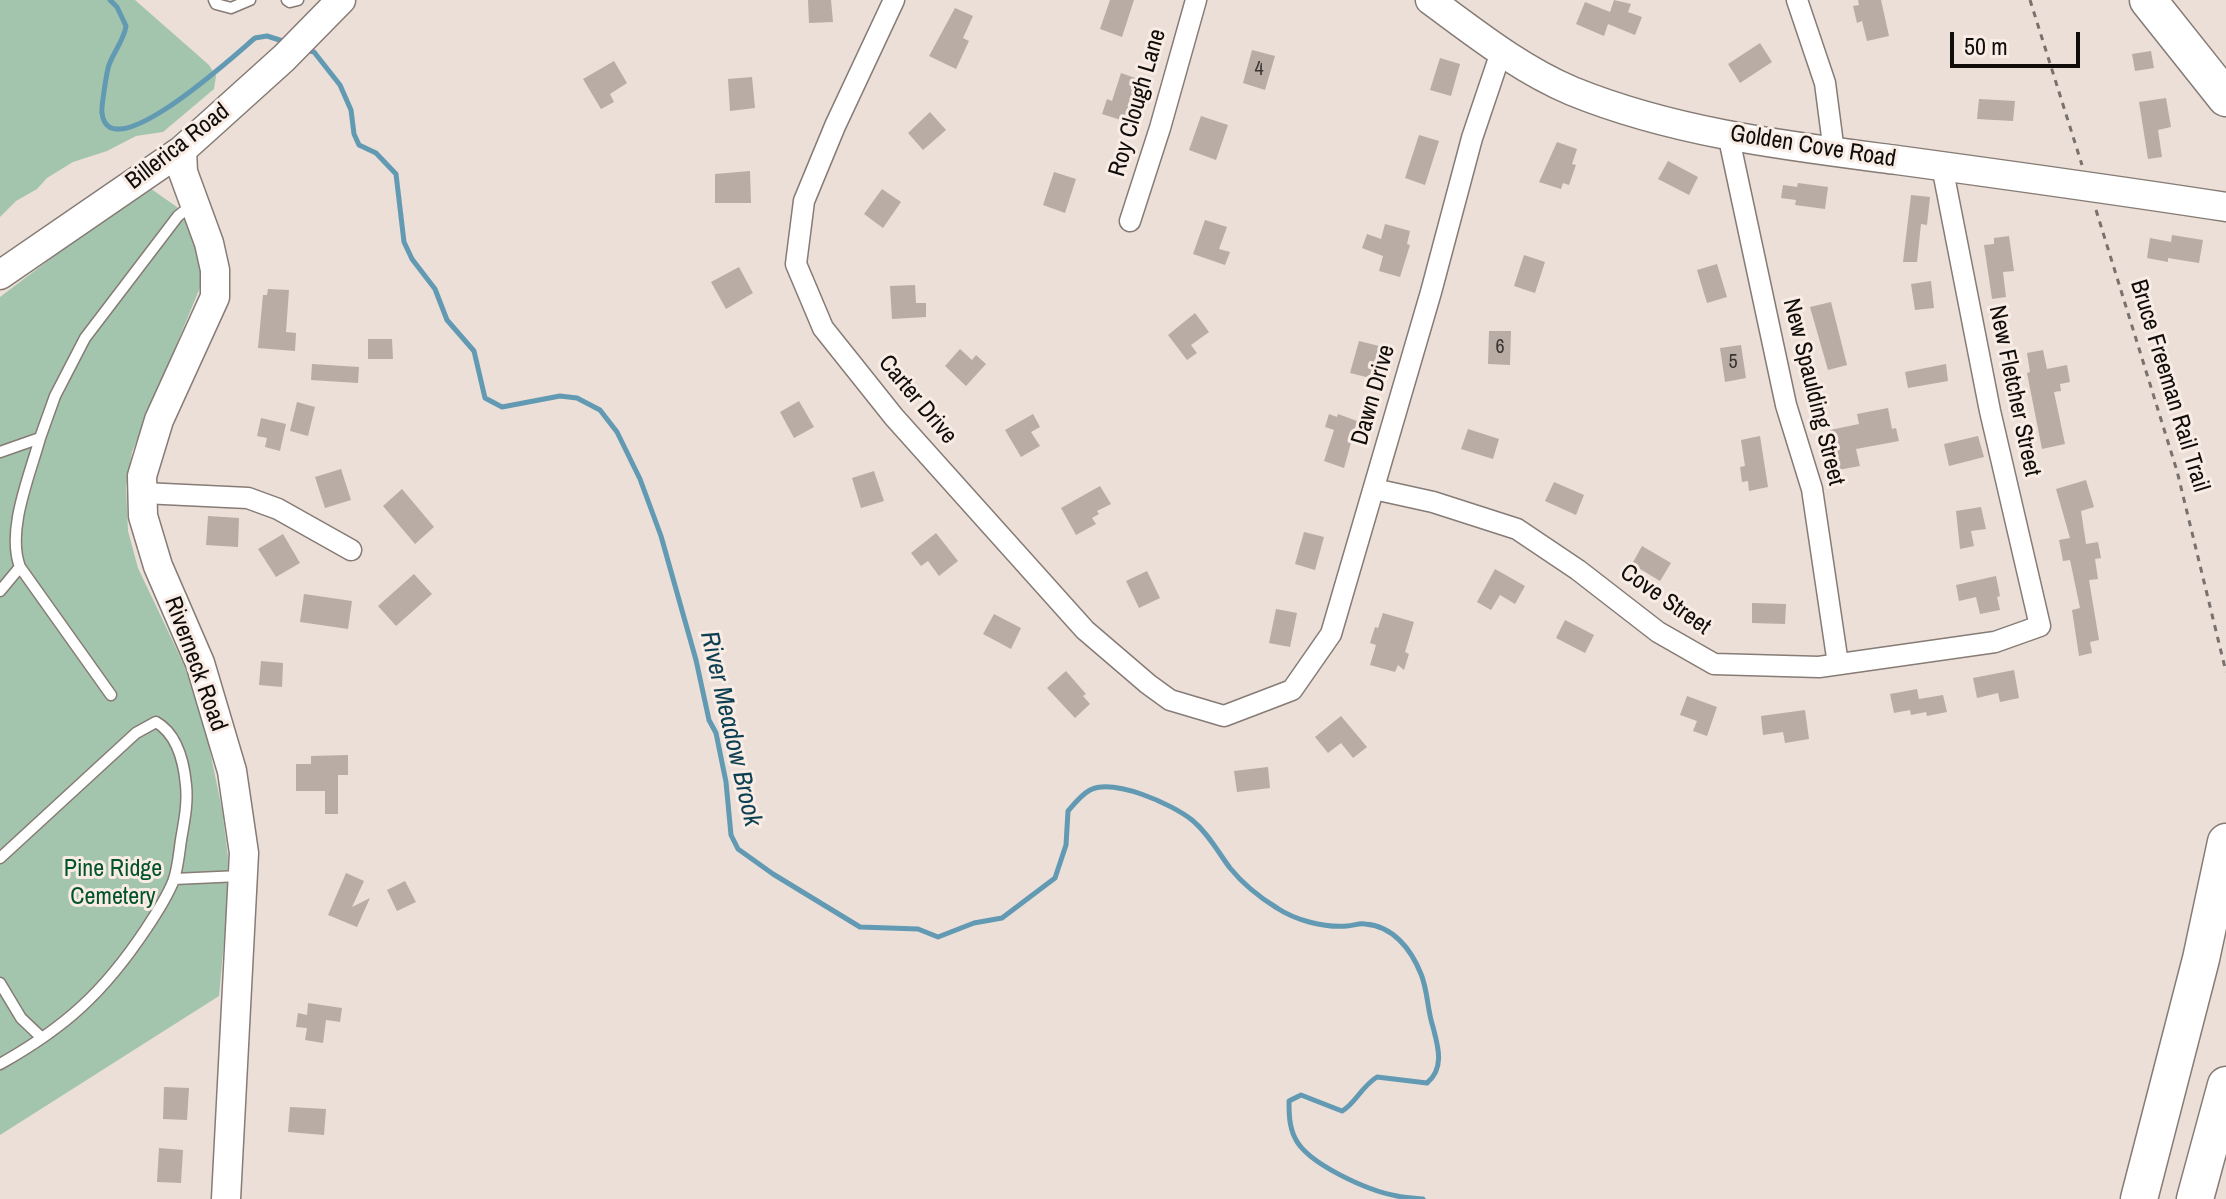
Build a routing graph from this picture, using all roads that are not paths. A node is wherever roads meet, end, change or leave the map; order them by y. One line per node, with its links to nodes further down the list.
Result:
1 (214, 0): 2 (lane)
2 (250, 0)
3 (287, 0): 4 (lane)
4 (298, 0)
5 (341, 0): 14 (main road, Billerica Road)
6 (894, 0): 31 (street, Carter Drive)
7 (1196, 0): 19 (street, Roy Clough Lane)
8 (1430, 0): 11 (main road, Golden Cove Road)
9 (1797, 0): 15 (street)
10 (2148, 0): 12 (highway)
11 (1501, 52): 13 (main road, Golden Cove Road); 23 (street, Dawn Drive)
12 (2226, 98)
13 (1728, 134): 15 (main road, Golden Cove Road); 29 (street, New Spaulding Street)
14 (182, 150): 17 (main road, Riverneck Road); 20 (main road, Billerica Road)
15 (1834, 152): 16 (main road, Golden Cove Road)
16 (1942, 166): 18 (main road, Golden Cove Road); 28 (street, New Fletcher Street)
17 (194, 203): 21 (lane); 24 (main road, Riverneck Road)
18 (2226, 207)
19 (1130, 221)
20 (0, 275)
21 (40, 438): 22 (lane); 26 (lane)
22 (0, 452)
23 (1374, 489): 29 (street, Cove Street); 31 (street, Dawn Drive)
24 (143, 493): 25 (street); 34 (main road, Riverneck Road)
25 (351, 550)
26 (20, 567): 27 (lane); 30 (lane)
27 (0, 591)
28 (2040, 626): 29 (street, Cove Street)
29 (1838, 664)
30 (111, 695)
31 (1242, 709)
32 (2226, 842): 41 (highway)
33 (0, 858): 35 (lane)
34 (243, 876): 35 (lane); 40 (main road, Riverneck Road)
35 (174, 879): 37 (lane)
36 (0, 983): 37 (lane)
37 (41, 1037): 38 (lane)
38 (0, 1064)
39 (2226, 1085): 42 (highway)
40 (226, 1199)
41 (2139, 1199)
42 (2195, 1199)

